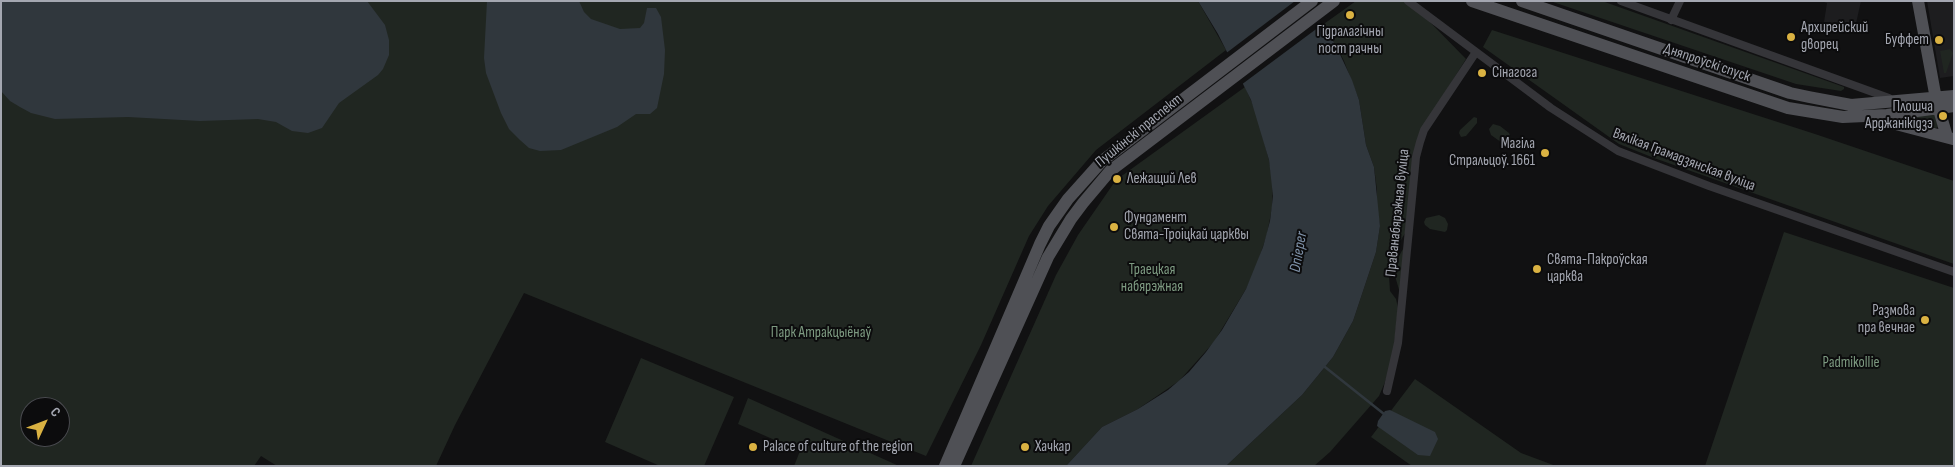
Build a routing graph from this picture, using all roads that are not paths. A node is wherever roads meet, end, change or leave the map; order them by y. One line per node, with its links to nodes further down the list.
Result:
1 (1312, 1): 19 (main road, Пушкінскі праспект)
2 (1334, 1): 19 (main road, Пушкінскі праспект)
3 (1408, 1): 10 (street, Вялікая Грамадзянская вуліца)
4 (1472, 1): 17 (main road, Дняпроўскі спуск)
5 (1522, 1): 15 (main road, Дняпроўскі спуск)
6 (1621, 1): 9 (street)
7 (1680, 1): 9 (street)
8 (1918, 1): 14 (main road)
9 (1671, 20): 11 (street)
10 (1476, 52): 20 (street, Вялікая Грамадзянская вуліца); 21 (street, Праванабярэжная вуліца)
11 (1858, 86): 13 (street); 15 (street)
12 (1954, 96): 14 (main road)
13 (1904, 102): 14 (main road, Дняпроўскі спуск); 15 (main road, Дняпроўскі спуск)
14 (1937, 103): 16 (main road); 17 (main road, Дняпроўскі спуск); 18 (main road)
15 (1851, 106)
16 (1954, 106)
17 (1843, 117): 18 (main road)
18 (1950, 138)
19 (1106, 166): 22 (main road, Пушкінскі праспект); 23 (main road, Пушкінскі праспект)
20 (1954, 272)
21 (1386, 391)
22 (945, 466)
23 (954, 466)

